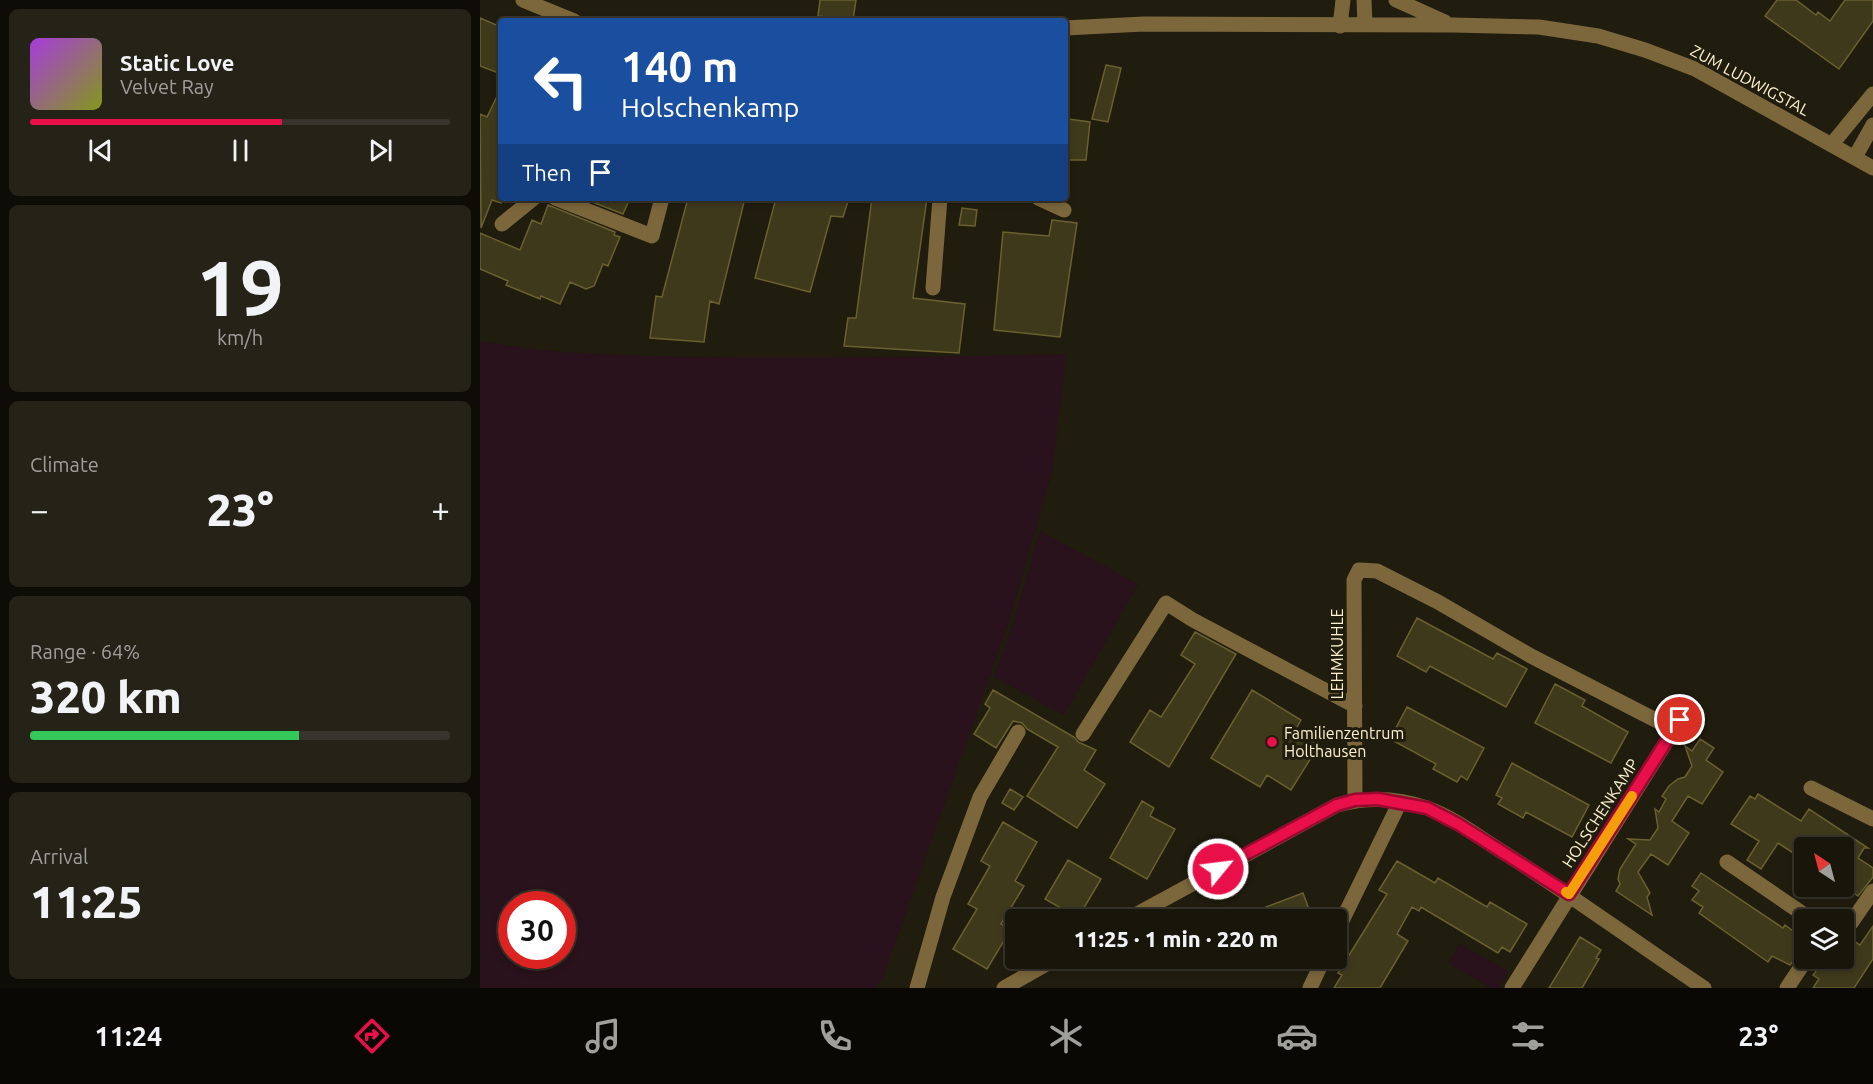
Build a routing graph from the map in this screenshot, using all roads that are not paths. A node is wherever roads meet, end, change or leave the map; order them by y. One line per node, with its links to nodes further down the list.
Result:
1 (523, 0): 5 (street)
2 (1343, 0): 8 (street)
3 (1364, 0): 6 (street)
4 (1396, 0): 7 (street)
5 (567, 18)
6 (1365, 25): 7 (street, ZUM LUDWIGSTAL); 8 (street, ZUM LUDWIGSTAL)
7 (1453, 25): 12 (street, ZUM LUDWIGSTAL)
8 (1340, 26): 9 (street, ZUM LUDWIGSTAL)
9 (1068, 28)
10 (1873, 94): 12 (street)
11 (1873, 125): 13 (street)
12 (1832, 144): 13 (street, ZUM LUDWIGSTAL)
13 (1855, 157): 14 (street, ZUM LUDWIGSTAL)
14 (1873, 168)
15 (530, 201): 21 (street)
16 (563, 201): 17 (street)
17 (661, 201)
18 (940, 201): 22 (street)
19 (1044, 201): 20 (street)
20 (1064, 210)
21 (502, 224)
22 (933, 288)
23 (1355, 706): 24 (street, LEHMKUHLE); 26 (street); 28 (street, LEHMKUHLE)
24 (1678, 725): 33 (street, HOLSCHENKAMP)
25 (1018, 732): 41 (street)
26 (1083, 734)
27 (1811, 788): 30 (street)
28 (1355, 800): 29 (street); 34 (street)
29 (1401, 802): 33 (street); 36 (street)
30 (1873, 819)
31 (1727, 862): 35 (street)
32 (1873, 891): 37 (street)
33 (1569, 894): 44 (street, HOLSCHENKAMP); 45 (street)
34 (1146, 909)
35 (1796, 909)
36 (1347, 911)
37 (1854, 919)
38 (1038, 969): 42 (street)
39 (1319, 969): 43 (street)
40 (1800, 969): 46 (street)
41 (917, 988)
42 (1004, 988)
43 (1310, 988)
44 (1512, 988)
45 (1704, 988)
46 (1787, 988)

